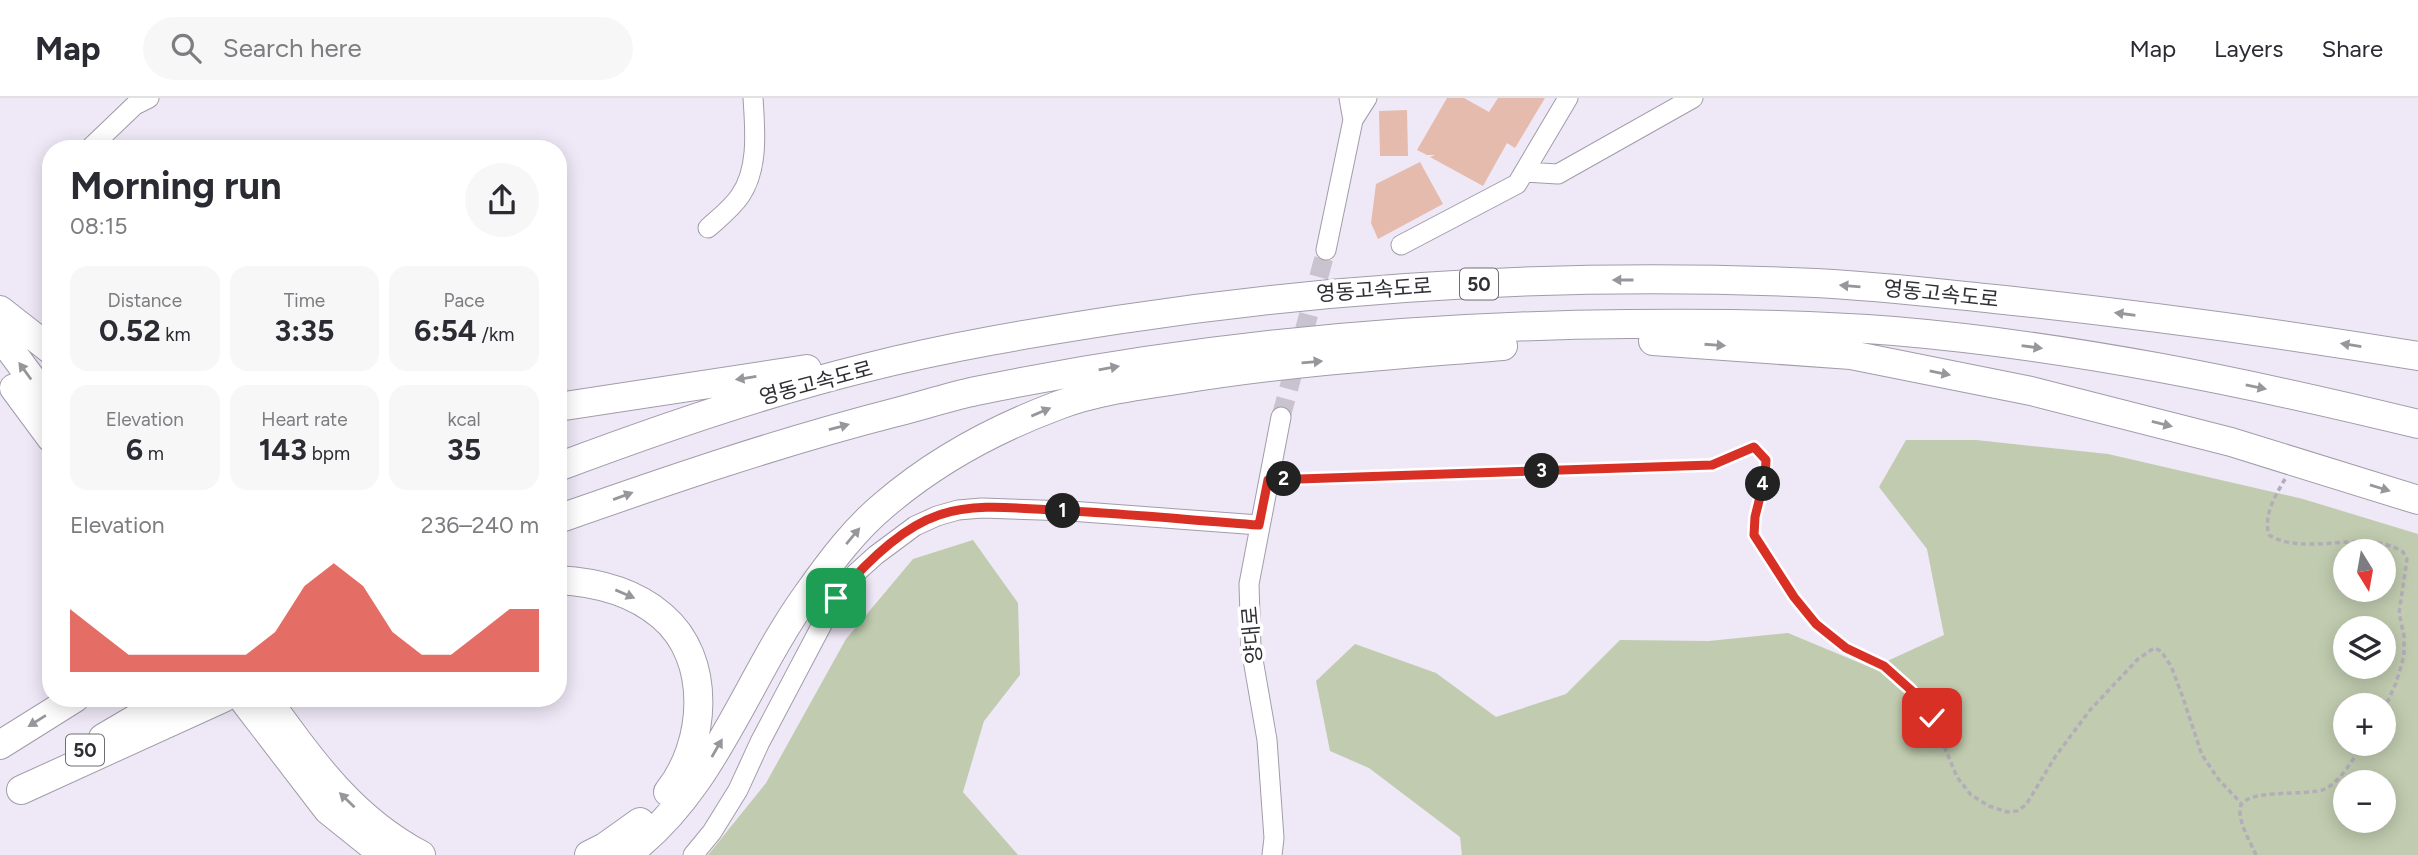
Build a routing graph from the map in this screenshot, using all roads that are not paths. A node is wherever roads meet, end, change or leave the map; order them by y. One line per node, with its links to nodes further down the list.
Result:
1 (149, 98): 8 (street)
2 (753, 98): 10 (street)
3 (1349, 98): 7 (street)
4 (1367, 98): 7 (street)
5 (1568, 98): 9 (street)
6 (1693, 98): 9 (street)
7 (1353, 120): 12 (street)
8 (98, 140)
9 (1524, 172): 11 (street)
10 (708, 228)
11 (1401, 245)
12 (1326, 250)
13 (0, 310): 18 (highway)
14 (1056, 330): 19 (highway, 영동고속도로 / 50, one-way to 14); 22 (highway, one-way to 22); 26 (highway, 영동고속도로 / 50)
15 (0, 336): 21 (highway, one-way to 15)
16 (1353, 337): 17 (highway, 영동고속도로 / 50); 24 (highway, 영동고속도로 / 50, one-way to 24); 28 (highway, 영동고속도로 / 50, one-way to 16)
17 (1573, 340): 27 (highway, 영동고속도로 / 50, one-way to 27); 40 (highway, one-way to 17)
18 (42, 343)
19 (2418, 356)
20 (0, 369): 25 (highway)
21 (42, 393)
22 (567, 406)
23 (1281, 417): 29 (street, 양대로)
24 (2418, 424)
25 (42, 426)
26 (567, 464)
27 (2418, 500)
28 (567, 516)
29 (1259, 525): 41 (street); 42 (street, 양대로)
30 (567, 581): 39 (highway, one-way to 39)
31 (61, 707): 35 (highway, 50, one-way to 35)
32 (179, 707): 36 (highway)
33 (249, 707): 37 (highway)
34 (272, 707): 38 (highway, one-way to 34)
35 (0, 745)
36 (10, 796)
37 (385, 855)
38 (421, 855)
39 (589, 855)
40 (626, 855)
41 (693, 855)
42 (1272, 855)

